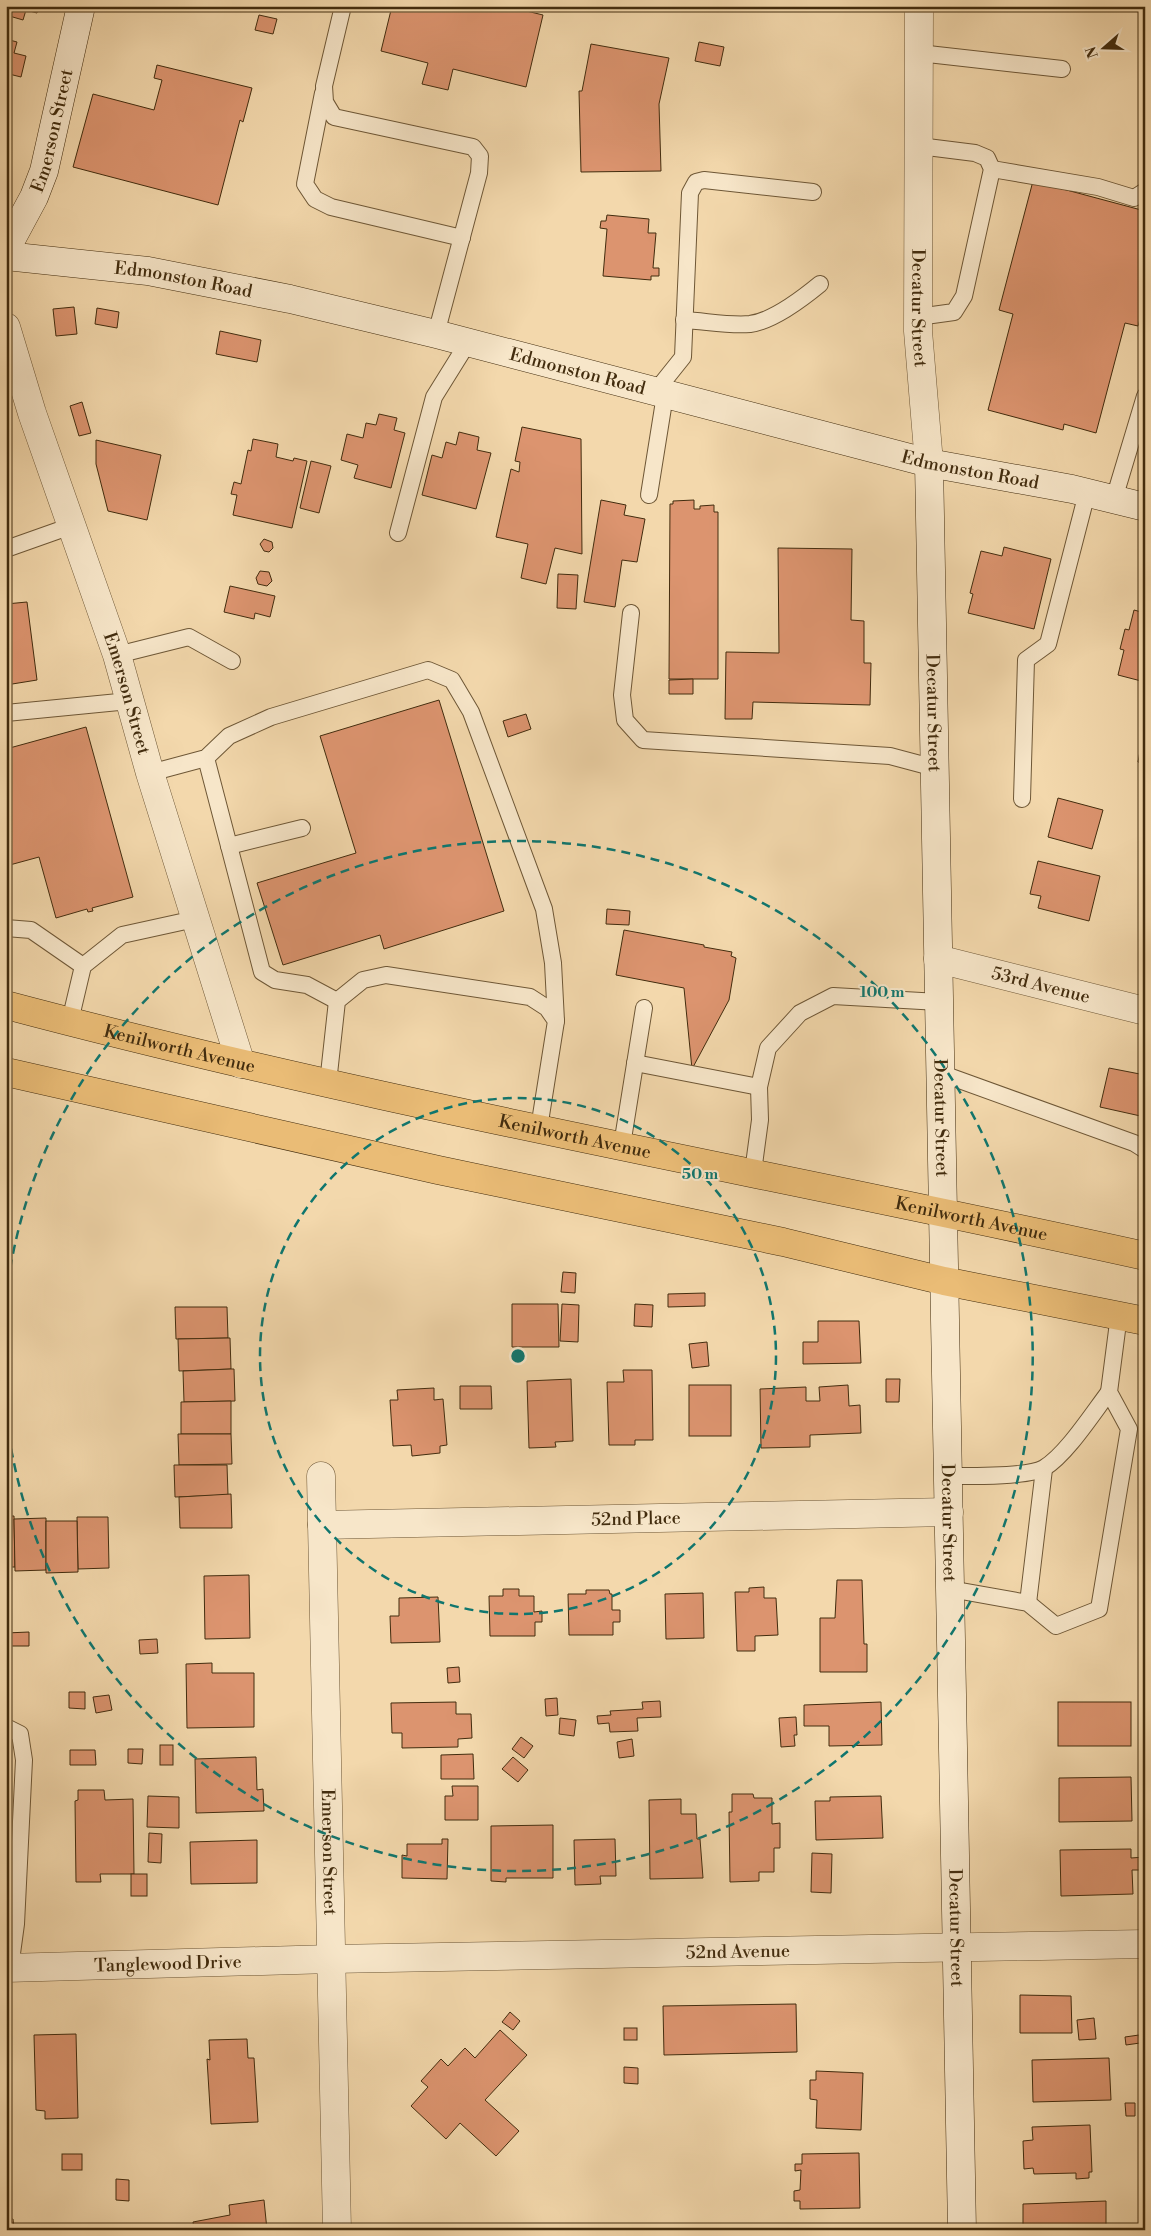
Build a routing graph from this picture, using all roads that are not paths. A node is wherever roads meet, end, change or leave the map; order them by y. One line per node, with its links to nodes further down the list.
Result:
1 (81, 6): 12 (street, Emerson Street)
2 (343, 6): 6 (lane)
3 (919, 6): 4 (street, Decatur Street)
4 (918, 53): 5 (lane); 7 (street, Decatur Street)
5 (1062, 69)
6 (324, 86): 11 (lane); 11 (lane)
7 (919, 146): 8 (lane); 15 (street, Decatur Street)
8 (992, 169): 9 (lane); 15 (lane)
9 (1145, 191)
10 (813, 192): 16 (lane)
11 (462, 238): 18 (lane)
12 (6, 249)
13 (6, 256): 18 (street, Edmonston Road)
14 (820, 284): 16 (lane)
15 (918, 317): 22 (street, Decatur Street)
16 (684, 320): 20 (lane)
17 (6, 327): 27 (street, Emerson Street)
18 (436, 334): 19 (street, Edmonston Road)
19 (467, 344): 20 (street, Edmonston Road); 28 (lane)
20 (660, 394): 22 (street, Edmonston Road); 24 (lane)
21 (1145, 396): 25 (lane)
22 (929, 463): 23 (street, Edmonston Road); 36 (street, Decatur Street)
23 (1087, 493): 25 (street, Edmonston Road); 38 (lane)
24 (649, 495)
25 (1114, 499): 26 (street, Edmonston Road)
26 (1145, 507)
27 (71, 526): 29 (lane); 31 (street, Emerson Street)
28 (398, 533)
29 (6, 549)
30 (631, 613): 36 (lane)
31 (117, 655): 32 (lane); 33 (street, Emerson Street)
32 (232, 661)
33 (129, 701): 34 (lane); 37 (street, Emerson Street)
34 (6, 713)
35 (206, 758): 37 (lane); 40 (lane); 51 (lane)
36 (935, 768): 43 (street, Decatur Street)
37 (150, 774): 41 (street, Emerson Street)
38 (1022, 799)
39 (302, 828): 40 (lane)
40 (229, 846): 45 (lane)
41 (196, 919): 44 (lane); 53 (street, Emerson Street)
42 (6, 928): 44 (lane)
43 (938, 959): 46 (street, Decatur Street); 49 (street, 53rd Avenue)
44 (83, 966): 50 (lane)
45 (337, 1001): 51 (lane); 56 (lane)
46 (939, 1002): 54 (street, Decatur Street); 57 (lane)
47 (6, 1005): 50 (main road, Kenilworth Avenue)
48 (644, 1008): 52 (lane)
49 (1145, 1011)
50 (70, 1021): 53 (main road, Kenilworth Avenue)
51 (556, 1022): 58 (lane)
52 (635, 1063): 57 (lane); 59 (lane)
53 (241, 1064): 56 (main road, Kenilworth Avenue)
54 (940, 1073): 60 (lane); 62 (street, Decatur Street)
55 (7, 1074): 64 (main road)
56 (328, 1083): 58 (main road, Kenilworth Avenue)
57 (759, 1086): 61 (lane)
58 (539, 1128): 59 (main road, Kenilworth Avenue)
59 (622, 1145): 61 (main road, Kenilworth Avenue)
60 (1145, 1150)
61 (753, 1172): 62 (main road, Kenilworth Avenue)
62 (943, 1211): 63 (main road, Kenilworth Avenue); 64 (street, Decatur Street)
63 (1145, 1256)
64 (944, 1281): 65 (main road); 69 (street, Decatur Street)
65 (1132, 1318): 66 (lane)
66 (1109, 1392): 67 (lane); 73 (lane)
67 (1044, 1469): 69 (lane); 73 (lane)
68 (321, 1476): 71 (street, Emerson Street)
69 (948, 1476): 70 (street, Decatur Street)
70 (948, 1512): 71 (street, 52nd Place); 72 (street, Decatur Street)
71 (322, 1525): 77 (street, Emerson Street)
72 (950, 1589): 73 (lane); 76 (street, Decatur Street)
73 (1028, 1603)
74 (6, 1727): 78 (lane)
75 (1145, 1944): 76 (street, 52nd Avenue)
76 (957, 1947): 77 (street, 52nd Avenue); 80 (street, Decatur Street)
77 (332, 1959): 78 (street, Tanglewood Drive); 79 (street, Emerson Street)
78 (8, 1968)
79 (337, 2230)
80 (962, 2230)

